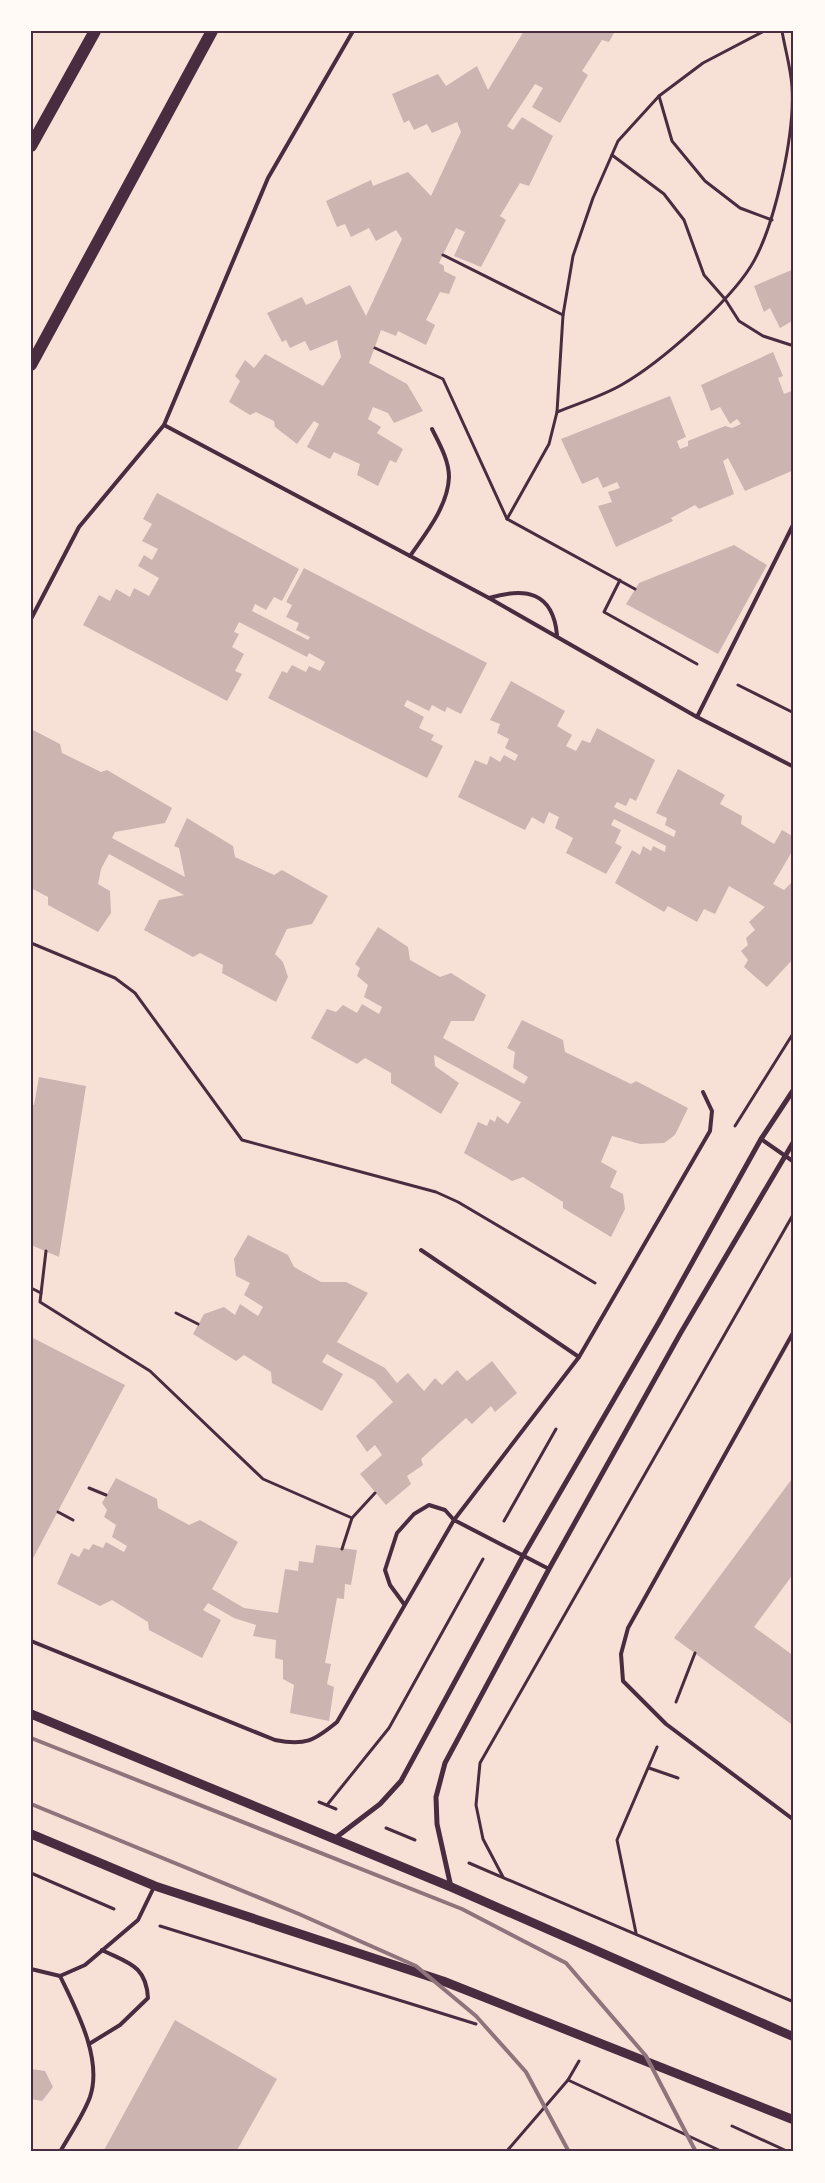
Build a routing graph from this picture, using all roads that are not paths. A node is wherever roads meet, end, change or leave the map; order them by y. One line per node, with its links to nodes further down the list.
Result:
1 (95, 31): 4 (main road)
2 (212, 31): 5 (main road)
3 (353, 31): 6 (lane)
4 (31, 146)
5 (31, 365)
6 (164, 425): 9 (lane); 11 (lane)
7 (432, 429): 9 (lane)
8 (794, 523): 13 (lane)
9 (410, 556): 10 (lane)
10 (488, 598): 12 (lane); 12 (lane)
11 (31, 619)
12 (557, 635): 13 (lane)
13 (697, 717): 14 (lane)
14 (794, 767)
15 (794, 1089): 17 (street)
16 (703, 1092): 23 (lane)
17 (760, 1139): 19 (lane); 25 (street)
18 (794, 1141): 19 (street)
19 (784, 1156): 20 (lane); 26 (street)
20 (794, 1162)
21 (421, 1250): 23 (lane)
22 (794, 1331): 30 (lane)
23 (578, 1357): 24 (lane)
24 (454, 1520): 25 (lane); 27 (lane); 27 (lane)
25 (523, 1556): 26 (lane); 32 (street)
26 (549, 1569): 34 (street)
27 (404, 1604): 28 (lane)
28 (31, 1641)
29 (31, 1714): 32 (street)
30 (794, 1820)
31 (31, 1834): 33 (street)
32 (334, 1840): 34 (street)
33 (155, 1886): 35 (lane); 40 (street)
34 (451, 1887): 38 (street)
35 (102, 1950): 37 (lane); 39 (lane)
36 (31, 1969): 37 (lane)
37 (60, 1976): 39 (lane)
38 (794, 2037)
39 (89, 2044): 41 (lane)
40 (794, 2120)
41 (60, 2152)

